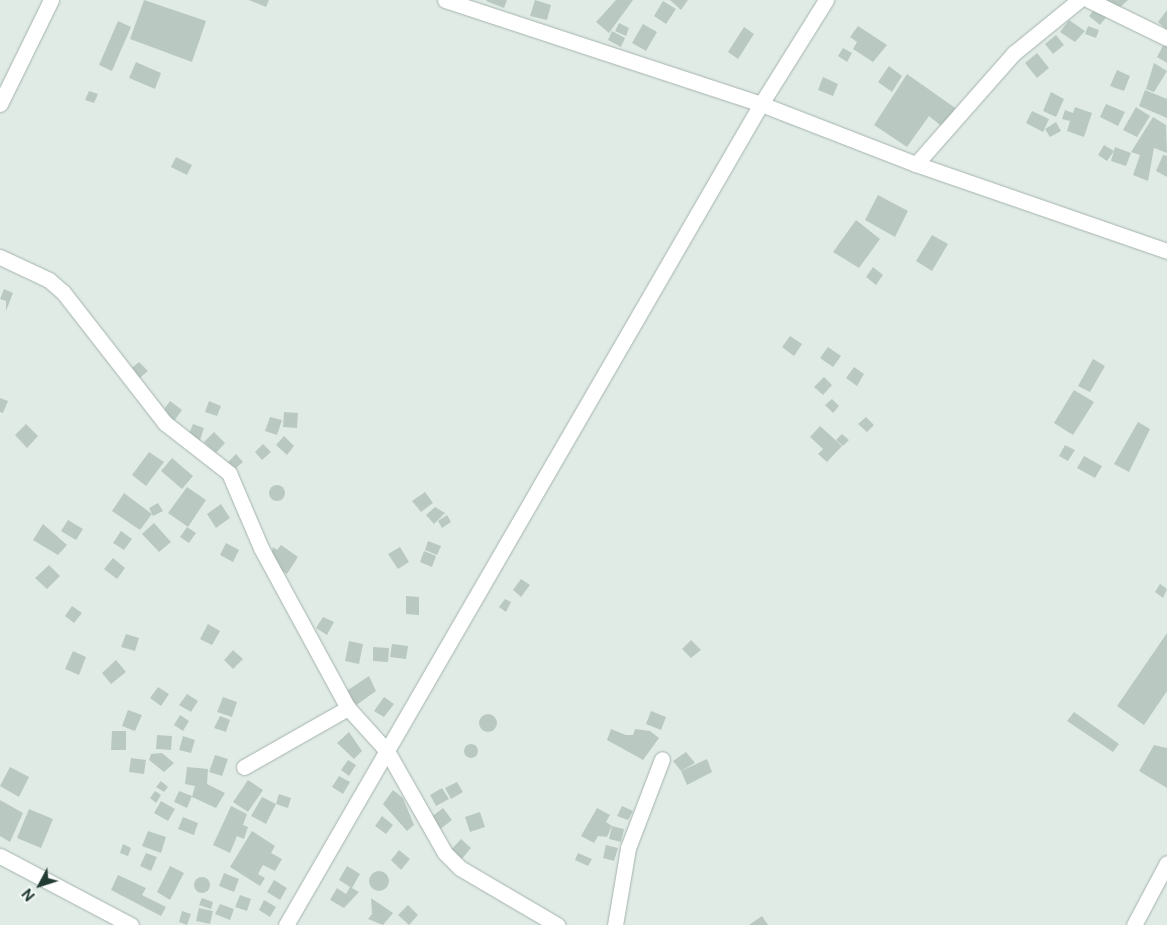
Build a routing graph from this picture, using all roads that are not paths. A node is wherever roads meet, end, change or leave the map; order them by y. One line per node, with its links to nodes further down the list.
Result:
1 (51, 0): 7 (street)
2 (446, 0): 8 (street)
3 (826, 0): 8 (street)
4 (1079, 0): 9 (street)
5 (1089, 0): 6 (street)
6 (1167, 38)
7 (0, 104)
8 (760, 104): 9 (street); 13 (street)
9 (916, 164): 10 (street)
10 (1167, 250)
11 (0, 258): 12 (street)
12 (348, 708): 13 (street); 15 (street)
13 (387, 751): 19 (street); 20 (street)
14 (662, 759): 21 (street)
15 (244, 768)
16 (0, 856): 18 (street)
17 (1167, 863): 22 (street)
18 (131, 925)
19 (286, 925)
20 (557, 925)
21 (615, 925)
22 (1134, 925)

